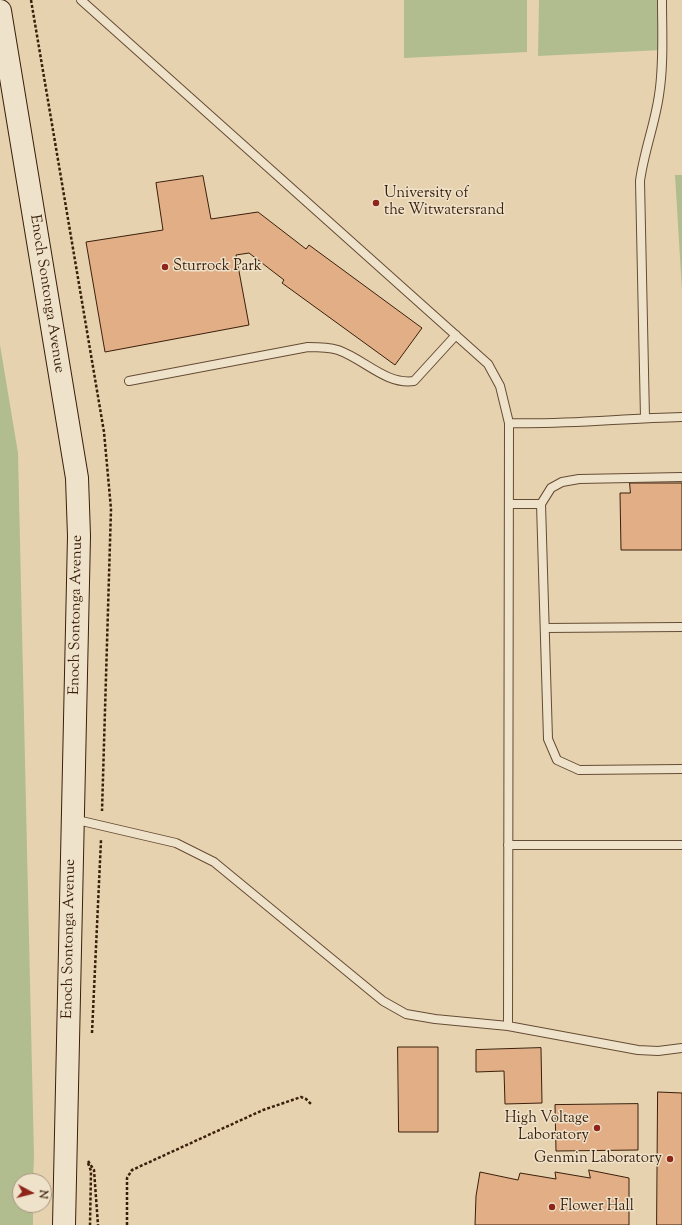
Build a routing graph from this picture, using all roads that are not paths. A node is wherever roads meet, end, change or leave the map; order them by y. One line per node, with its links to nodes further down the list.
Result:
1 (81, 0): 4 (lane)
2 (662, 0): 7 (lane)
3 (0, 11): 15 (main road, Enoch Sontonga Avenue)
4 (456, 335): 5 (lane); 8 (lane)
5 (129, 381)
6 (682, 417): 7 (lane)
7 (645, 418): 8 (lane)
8 (510, 423): 10 (lane)
9 (682, 477): 11 (lane)
10 (509, 504): 11 (lane); 16 (lane)
11 (541, 504): 13 (lane)
12 (682, 627): 13 (lane)
13 (544, 628): 14 (lane)
14 (682, 769)
15 (73, 819): 18 (lane); 20 (main road, Enoch Sontonga Avenue)
16 (508, 845): 17 (lane); 18 (lane)
17 (682, 845)
18 (508, 1026): 19 (lane)
19 (682, 1048)
20 (64, 1225)

